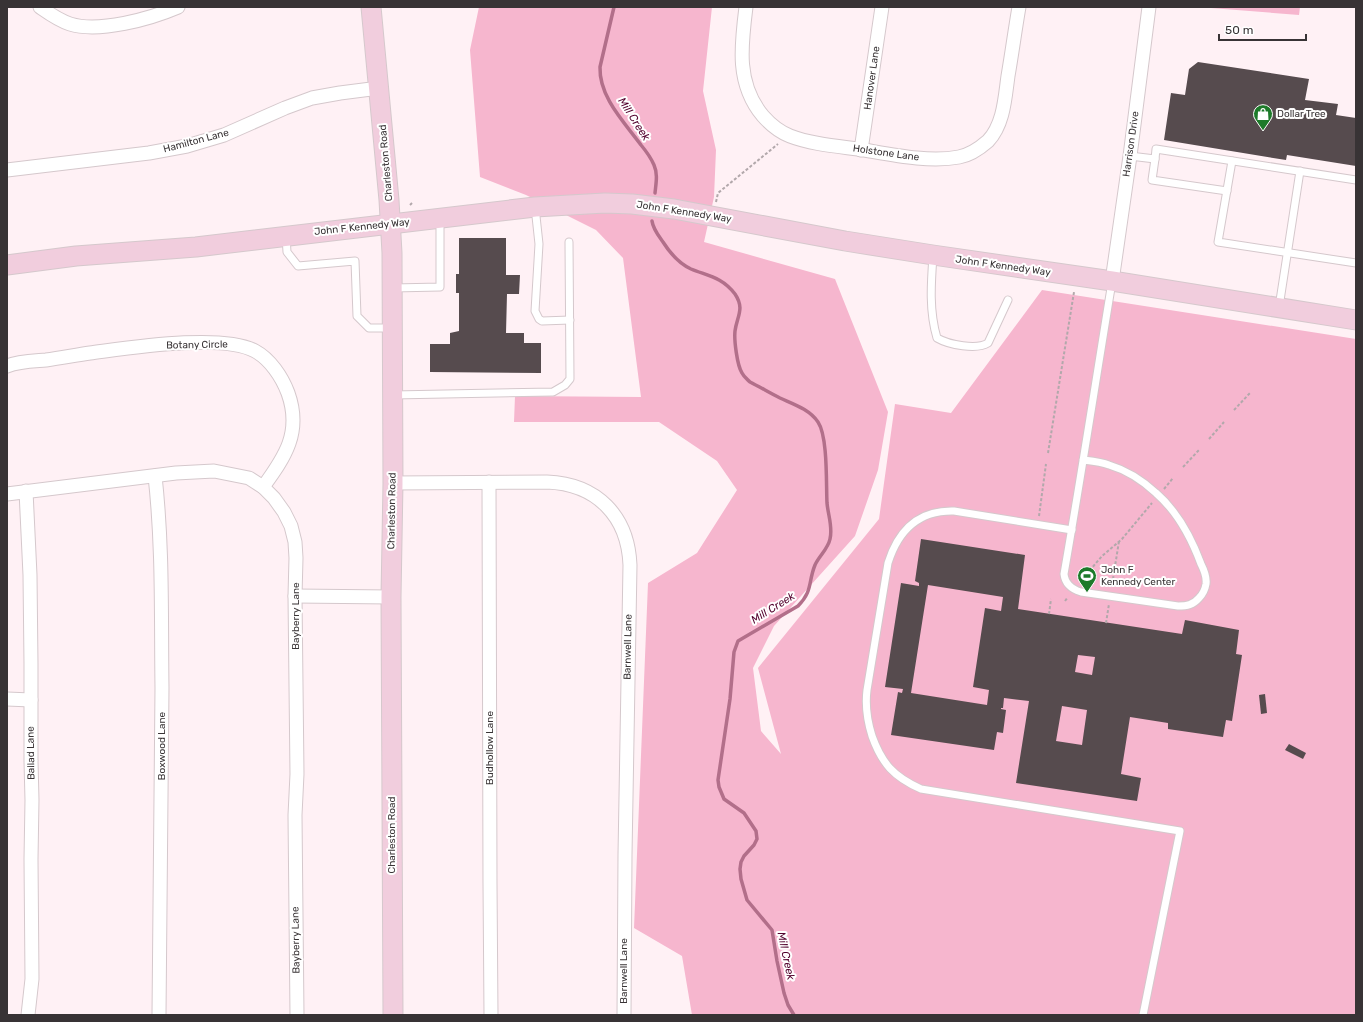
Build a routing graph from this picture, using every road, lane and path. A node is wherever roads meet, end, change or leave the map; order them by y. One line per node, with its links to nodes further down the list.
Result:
1 (40, 7): 2 (street)
2 (178, 7)
3 (371, 7): 8 (street, Charleston Road)
4 (746, 7): 9 (street, Holstone Lane)
5 (882, 7): 10 (street, Hanover Lane)
6 (1019, 7): 10 (street, Holstone Lane)
7 (1150, 7): 11 (street, Harrison Drive)
8 (379, 88): 14 (street, Hamilton Lane); 21 (street, Charleston Road)
9 (788, 135): 10 (street, Holstone Lane); 18 (path)
10 (861, 150)
11 (1130, 156): 12 (lane); 28 (street, Harrison Drive)
12 (1155, 159): 13 (lane); 17 (lane)
13 (1232, 161): 15 (lane); 17 (lane)
14 (7, 170)
15 (1300, 171): 16 (lane); 24 (lane)
16 (1356, 180)
17 (1227, 191): 24 (lane)
18 (716, 204)
19 (535, 207): 20 (street, John F Kennedy Way); 25 (street, John F Kennedy Way); 33 (lane)
20 (440, 218): 21 (street, John F Kennedy Way); 29 (lane)
21 (391, 224): 22 (street, John F Kennedy Way); 29 (street, Charleston Road)
22 (286, 235): 27 (street, John F Kennedy Way); 35 (lane)
23 (569, 242): 33 (lane)
24 (1288, 253): 26 (lane); 32 (lane)
25 (933, 255): 28 (street, John F Kennedy Way); 31 (lane)
26 (1356, 263)
27 (7, 265)
28 (1112, 282): 32 (street, John F Kennedy Way); 44 (lane)
29 (392, 288): 35 (street, Charleston Road)
30 (1074, 292): 43 (path)
31 (1008, 300)
32 (1279, 308): 34 (street, John F Kennedy Way)
33 (570, 320): 38 (lane)
34 (1356, 320)
35 (392, 328): 38 (street, Charleston Road)
36 (7, 366): 51 (street, Botany Circle)
37 (1250, 393): 39 (path)
38 (393, 395): 50 (street, Charleston Road)
39 (1234, 410)
40 (1224, 422): 41 (path)
41 (1209, 439)
42 (1199, 450): 46 (path)
43 (1048, 453)
44 (1083, 460): 57 (lane); 57 (lane)
45 (1046, 464): 56 (path)
46 (1183, 467)
47 (155, 476): 51 (street, Bayberry Lane); 53 (street, Bayberry Lane); 72 (street, Boxwood Lane)
48 (1174, 478): 52 (path)
49 (490, 482): 50 (street, Barnwell Lane); 75 (street, Budhollow Lane); 76 (street, Barnwell Lane)
50 (393, 483): 63 (street, Charleston Road)
51 (263, 487): 61 (street, Bayberry Lane)
52 (1164, 489)
53 (26, 491): 54 (street, Bayberry Lane); 70 (street, Ballad Lane)
54 (7, 494)
55 (1152, 503): 58 (path)
56 (1039, 518)
57 (1072, 530): 77 (lane)
58 (1119, 541): 59 (path); 60 (path)
59 (1113, 579)
60 (1079, 583)
61 (295, 596): 63 (street); 73 (street, Bayberry Lane)
62 (1069, 596): 65 (path)
63 (391, 597): 74 (street, Charleston Road)
64 (1051, 599): 67 (path)
65 (1065, 601)
66 (1109, 603): 68 (path)
67 (1049, 614)
68 (1106, 623)
69 (7, 699): 70 (street)
70 (31, 700): 71 (street, Ballad Lane)
71 (28, 1015)
72 (159, 1015)
73 (297, 1015)
74 (393, 1015)
75 (491, 1015)
76 (624, 1015)
77 (1142, 1015)

